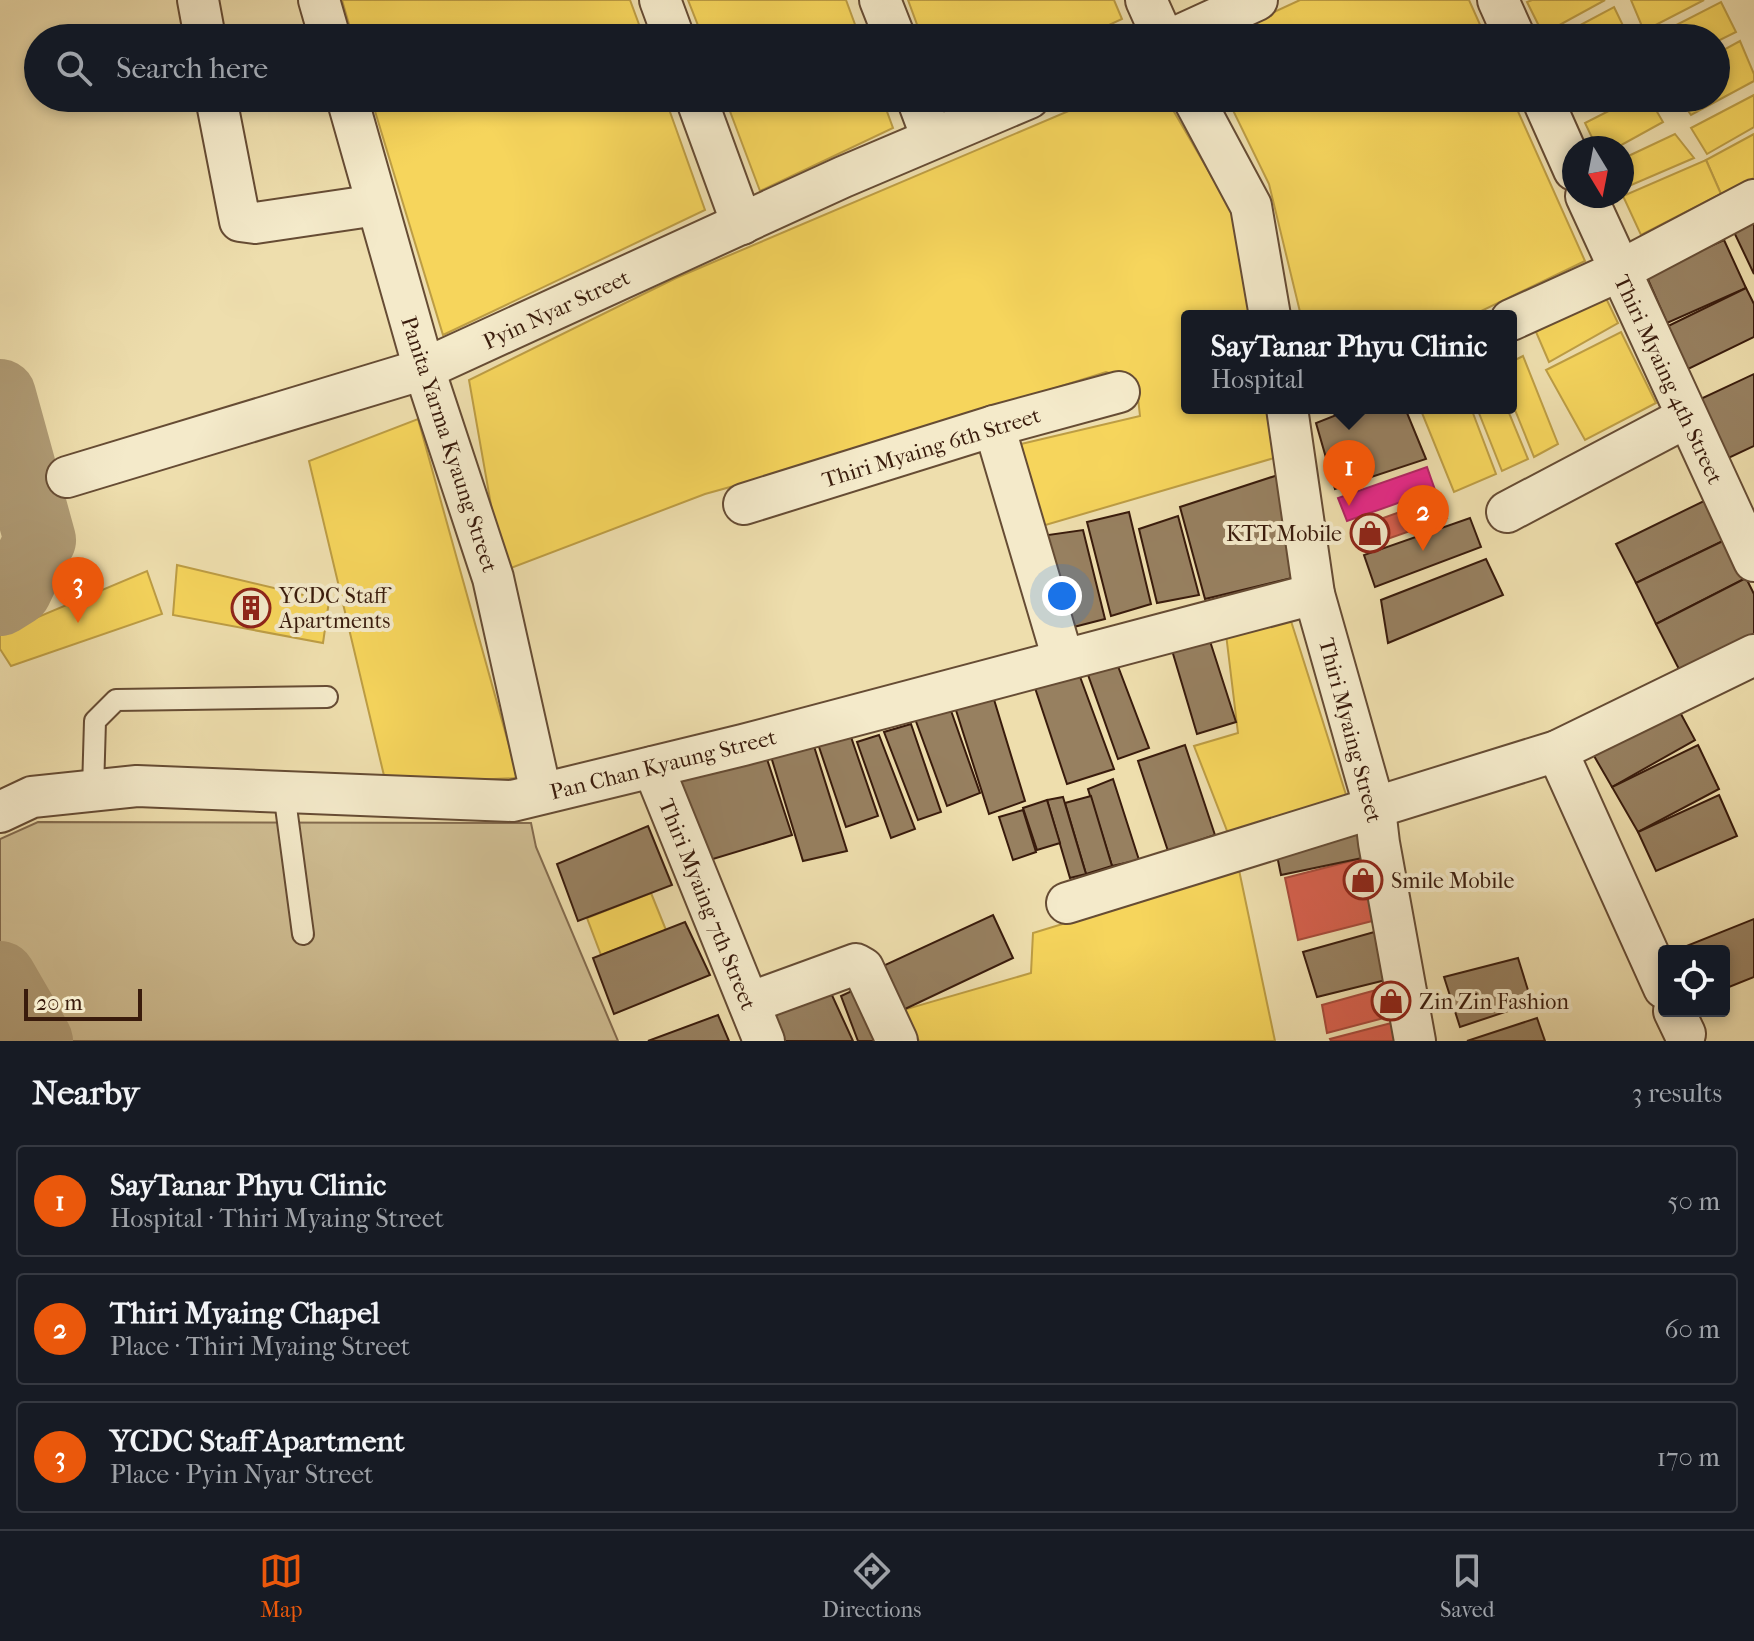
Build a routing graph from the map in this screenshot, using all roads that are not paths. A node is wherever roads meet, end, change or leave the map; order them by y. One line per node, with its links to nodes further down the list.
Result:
1 (198, 0): 8 (street)
2 (319, 0): 9 (street)
3 (660, 0): 10 (street)
4 (880, 0): 11 (street)
5 (1146, 0): 12 (street)
6 (1257, 0): 13 (street)
7 (1498, 0): 14 (street)
8 (202, 24)
9 (326, 24)
10 (669, 24)
11 (889, 24)
12 (1157, 24)
13 (1205, 24)
14 (1509, 24)
15 (219, 112): 25 (street)
16 (351, 112): 25 (street, Panita Yarma Kyaung Street)
17 (701, 112): 27 (street)
18 (922, 112): 22 (street)
19 (995, 112): 22 (street, Pyin Nyar Street)
20 (1201, 112): 29 (street)
21 (1548, 112): 23 (street)
22 (932, 138): 27 (street, Pyin Nyar Street)
23 (1562, 143)
24 (1754, 200): 28 (street)
25 (377, 205): 31 (street, Panita Yarma Kyaung Street)
26 (1591, 208): 28 (street, Thiri Myaing 4th Street)
27 (742, 224): 31 (street, Pyin Nyar Street)
28 (1619, 271): 30 (street); 34 (street, Thiri Myaing 4th Street)
29 (1269, 310)
30 (1517, 317)
31 (424, 369): 36 (street, Pyin Nyar Street); 48 (street, Panita Yarma Kyaung Street)
32 (1119, 392): 35 (street, Thiri Myaing 6th Street)
33 (1296, 414): 40 (street, Thiri Myaing Street)
34 (1687, 417): 38 (street); 39 (street, Thiri Myaing 4th Street)
35 (994, 426): 37 (street, Thiri Myaing 6th Street); 42 (street)
36 (67, 477)
37 (744, 504)
38 (1507, 512)
39 (1754, 561)
40 (1314, 594): 42 (street, Pan Chan Kyaung Street); 49 (street, Thiri Myaing Street)
41 (1754, 655): 44 (street)
42 (1063, 659): 45 (street, Pan Chan Kyaung Street)
43 (327, 697): 46 (lane)
44 (1557, 751): 49 (street); 53 (street)
45 (653, 767): 48 (street, Pan Chan Kyaung Street); 54 (street, Thiri Myaing 7th Street)
46 (93, 790): 47 (street, Pan Chan Kyaung Street); 50 (street, Pan Chan Kyaung Street)
47 (284, 792): 48 (street, Pan Chan Kyaung Street); 52 (lane)
48 (541, 793)
49 (1375, 809): 51 (street); 57 (street, Thiri Myaing Street)
50 (0, 812)
51 (1067, 903)
52 (303, 934)
53 (1658, 975)
54 (749, 1003): 55 (street, Thiri Myaing 7th Street); 56 (street)
55 (764, 1041)
56 (897, 1041)
57 (1415, 1041)

